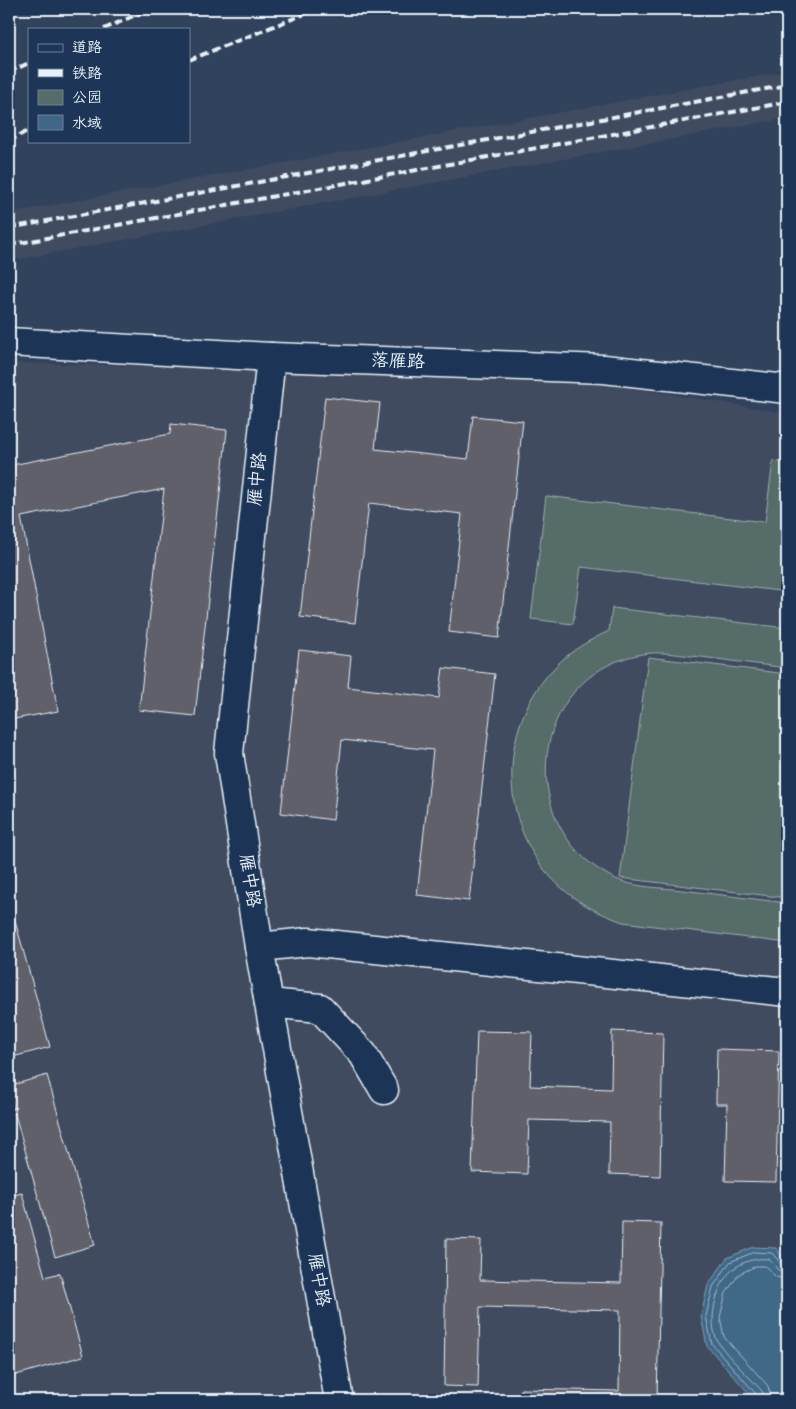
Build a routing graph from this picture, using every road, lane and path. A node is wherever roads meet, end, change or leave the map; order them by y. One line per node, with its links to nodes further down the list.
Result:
1 (9, 342): 2 (street, 落雁路)
2 (271, 357): 3 (street, 落雁路); 4 (street, 雁中路)
3 (787, 389)
4 (259, 947): 5 (street); 6 (street, 雁中路)
5 (787, 992)
6 (269, 1003): 7 (street); 8 (street, 雁中路)
7 (384, 1090)
8 (338, 1400)

